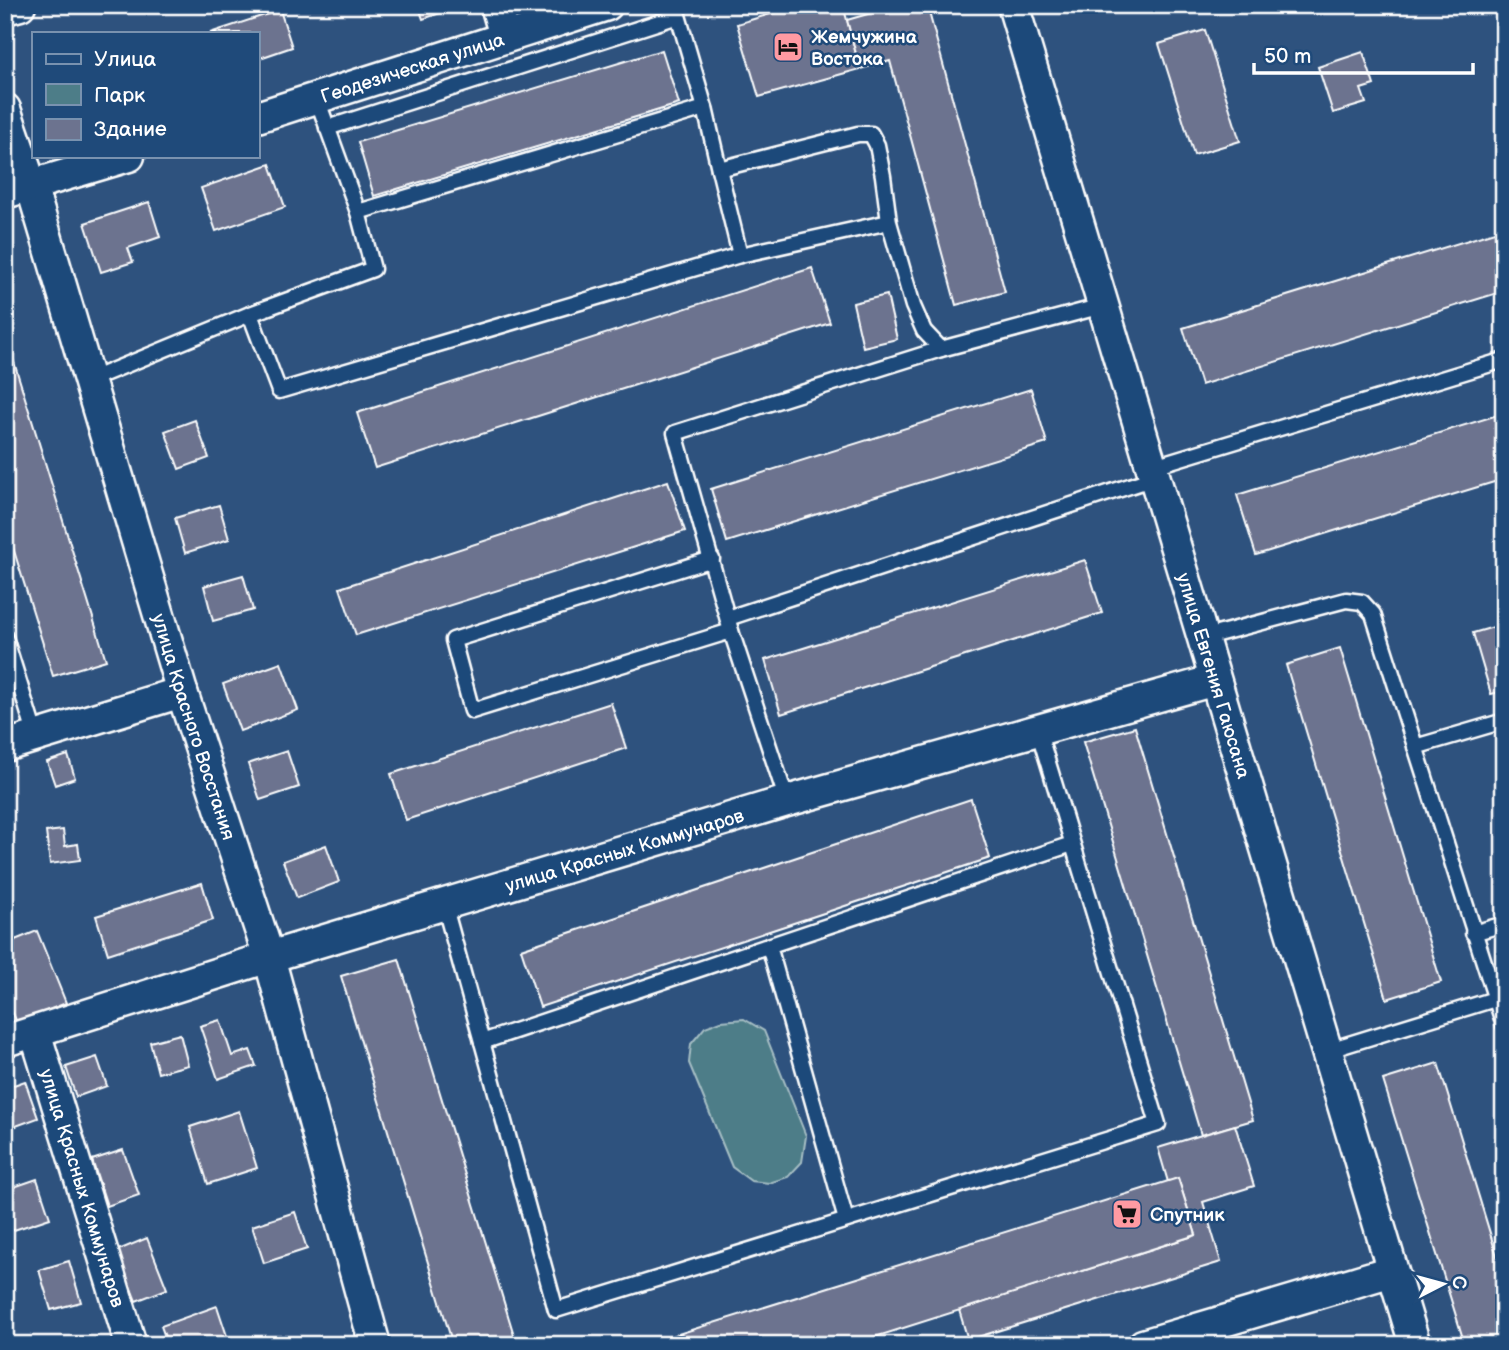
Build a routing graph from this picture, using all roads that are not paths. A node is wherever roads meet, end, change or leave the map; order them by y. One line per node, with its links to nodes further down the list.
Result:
1 (20, 5): 5 (street)
2 (496, 5): 7 (street)
3 (607, 5): 7 (street, Геодезическая улица)
4 (1013, 5): 19 (street, улица Евгения Гаюсана)
5 (5, 9)
6 (676, 10): 9 (lane); 12 (lane)
7 (505, 36): 8 (street, Геодезическая улица)
8 (317, 99): 11 (street, Геодезическая улица); 12 (lane)
9 (705, 108): 14 (lane); 16 (lane)
10 (5, 109): 15 (street, улица Красного Восстания)
11 (259, 116)
12 (327, 128): 16 (lane)
13 (122, 158): 15 (street)
14 (719, 169): 17 (lane); 18 (lane)
15 (18, 189): 23 (street, улица Красного Восстания)
16 (358, 212): 20 (lane)
17 (888, 222): 18 (lane); 21 (lane)
18 (740, 256): 20 (lane)
19 (1102, 306): 21 (lane); 24 (street, улица Евгения Гаюсана)
20 (250, 314): 23 (lane)
21 (942, 349): 25 (lane)
22 (1504, 360): 24 (lane)
23 (88, 381): 30 (street, улица Красного Восстания)
24 (1152, 472): 26 (lane); 28 (street, улица Евгения Гаюсана)
25 (712, 559): 26 (lane); 26 (lane)
26 (730, 624): 36 (lane)
27 (5, 637): 33 (lane)
28 (1202, 638): 29 (street, улица Евгения Гаюсана); 35 (lane)
29 (1215, 680): 32 (street, улица Красных Коммунаров); 48 (street, улица Евгения Гаюсана)
30 (182, 692): 33 (street); 42 (street, улица Красного Восстания)
31 (1504, 720): 35 (lane)
32 (1038, 730): 36 (street, улица Красных Коммунаров); 37 (lane)
33 (36, 737): 34 (street)
34 (5, 746)
35 (1415, 747): 40 (lane)
36 (787, 801): 38 (street, улица Красных Коммунаров)
37 (1072, 844): 41 (lane); 49 (lane)
38 (444, 904): 42 (street, улица Красных Коммунаров); 47 (lane)
39 (1504, 924): 40 (lane)
40 (1474, 933): 43 (lane)
41 (769, 946): 47 (lane); 49 (lane)
42 (269, 957): 45 (street, улица Красных Коммунаров); 52 (street, улица Красного Восстания)
43 (1495, 999): 44 (lane); 48 (lane)
44 (1504, 1025)
45 (35, 1032): 46 (street, улица Красных Коммунаров); 51 (street, улица Красных Коммунаров)
46 (5, 1041)
47 (482, 1042): 49 (lane)
48 (1326, 1051): 50 (street, улица Евгения Гаюсана)
49 (846, 1220)
50 (1392, 1271): 53 (street); 54 (street, улица Евгения Гаюсана)
51 (131, 1345)
52 (375, 1345)
53 (1143, 1345)
54 (1415, 1345)

